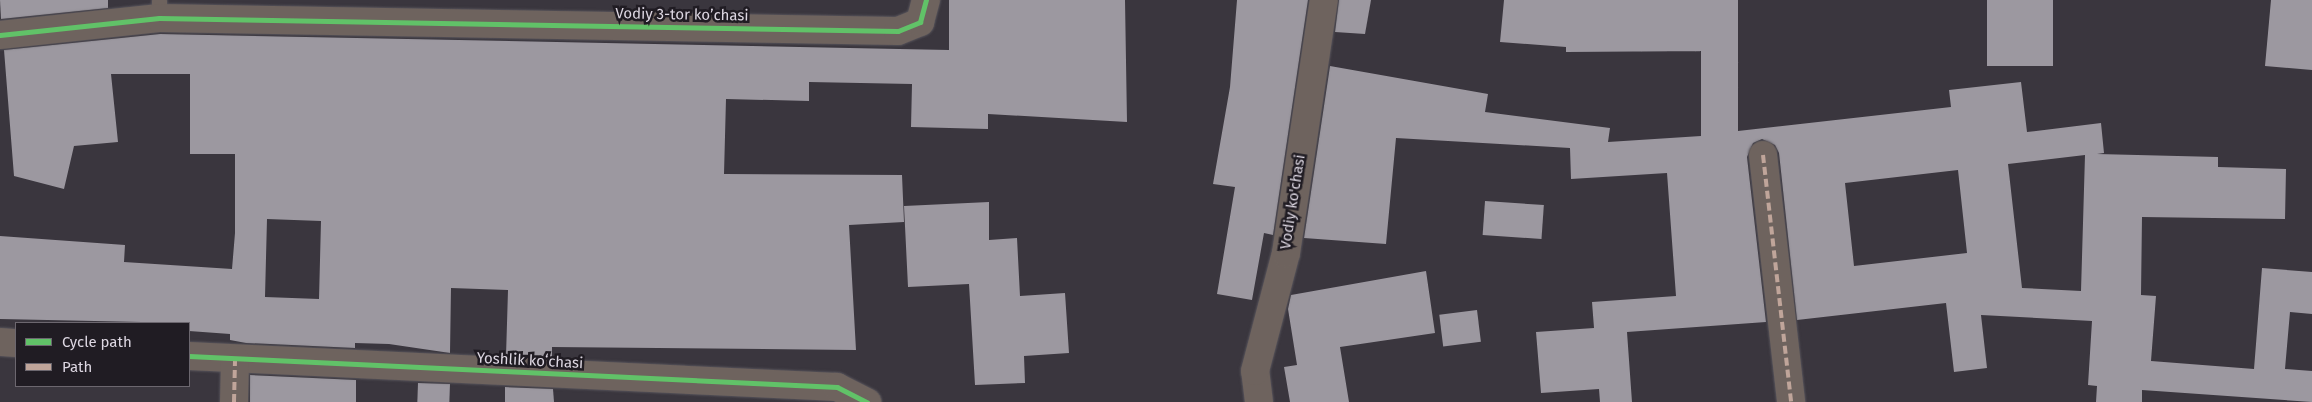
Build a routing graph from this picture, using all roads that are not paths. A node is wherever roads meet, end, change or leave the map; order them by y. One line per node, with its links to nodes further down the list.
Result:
1 (926, 0): 3 (street, Vodiy 3-tor koʼchasi)
2 (1324, 0): 10 (street, Vodiy ko'chasi)
3 (159, 9): 4 (street, Vodiy 3-tor koʼchasi)
4 (0, 35)
5 (1763, 155): 11 (street)
6 (190, 356): 7 (street, Yoshlik koʻchasi)
7 (235, 360): 8 (street); 9 (street, Yoshlik koʻchasi)
8 (234, 402)
9 (867, 402)
10 (1259, 402)
11 (1791, 402)

